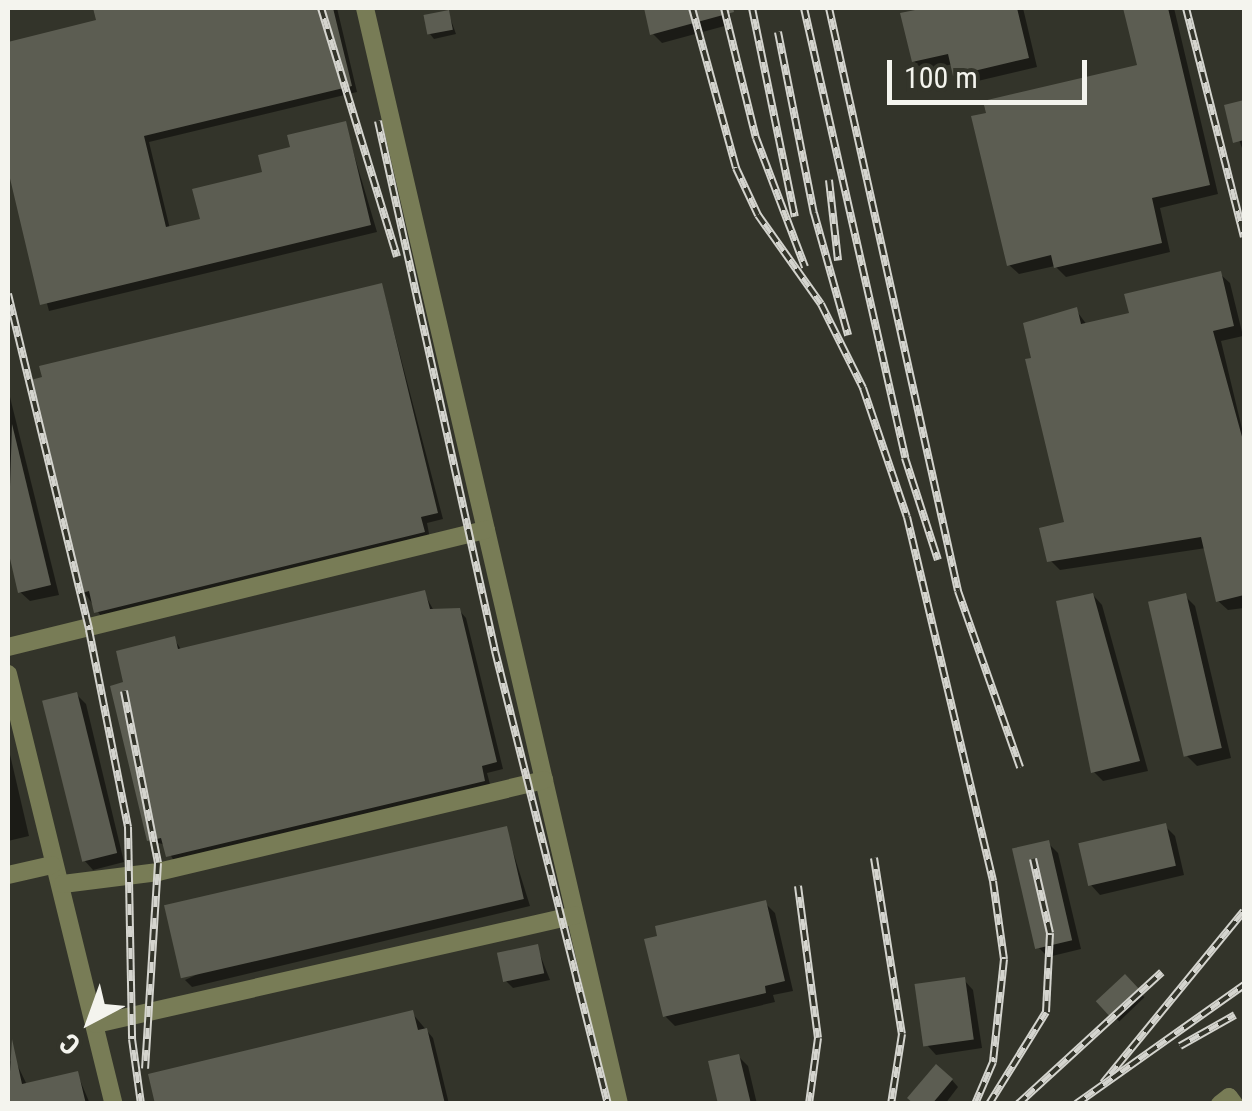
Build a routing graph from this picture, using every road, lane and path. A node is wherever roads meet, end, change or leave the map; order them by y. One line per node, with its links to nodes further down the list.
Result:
1 (365, 8): 2 (lane)
2 (486, 530): 3 (lane); 5 (lane)
3 (8, 647)
4 (8, 674): 6 (lane)
5 (544, 780): 8 (lane); 9 (lane)
6 (52, 865): 7 (lane); 8 (lane)
7 (8, 875)
8 (63, 884): 10 (lane)
9 (575, 915): 10 (lane); 12 (lane)
10 (96, 1024): 11 (lane)
11 (114, 1104)
12 (619, 1104)

